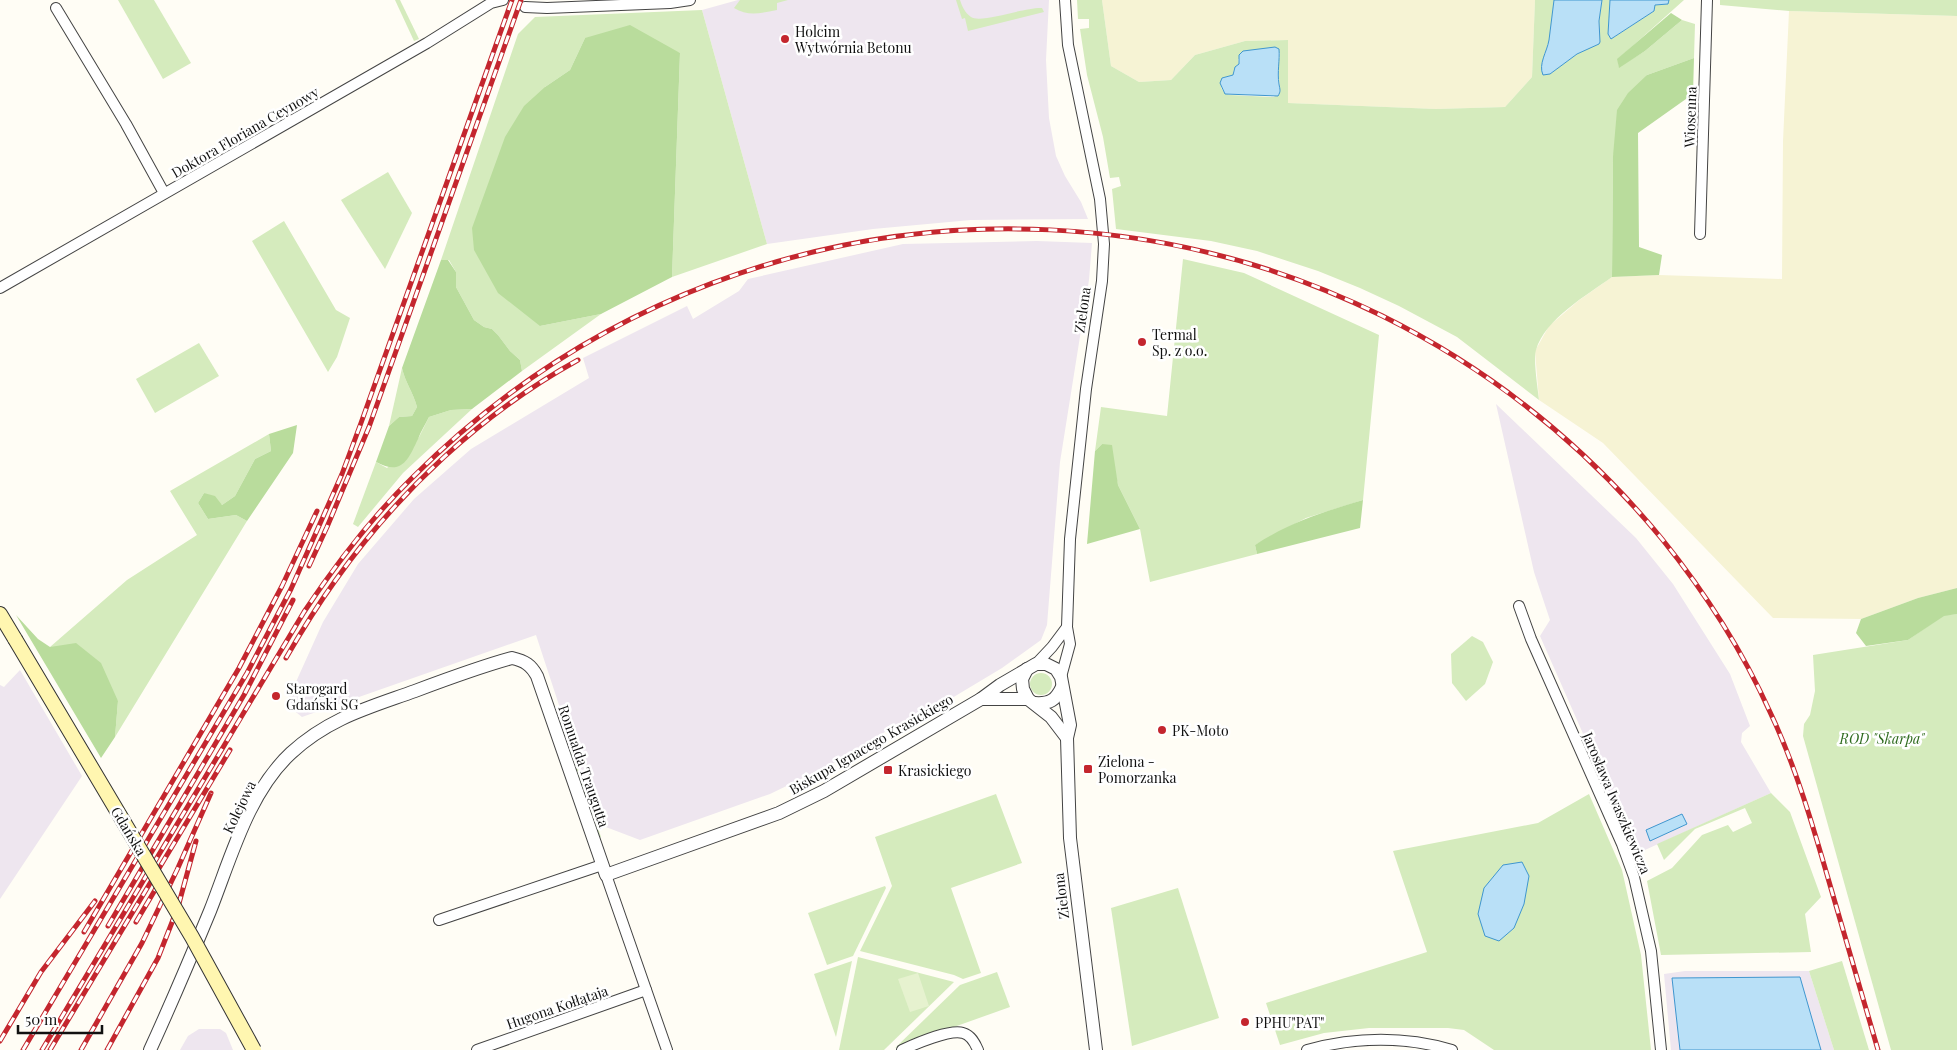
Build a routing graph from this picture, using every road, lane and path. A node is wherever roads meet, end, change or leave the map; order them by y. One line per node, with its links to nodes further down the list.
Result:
1 (478, 0): 8 (street)
2 (503, 0): 8 (street, Doktora Floriana Ceynowy)
3 (690, 0): 6 (street)
4 (1065, 0): 14 (street, Zielona)
5 (1707, 0): 10 (street, Wiosenna)
6 (525, 7)
7 (56, 8): 9 (street)
8 (474, 14): 9 (street, Doktora Floriana Ceynowy)
9 (164, 193): 11 (street, Doktora Floriana Ceynowy)
10 (1700, 234)
11 (0, 288)
12 (1519, 606): 33 (street, Jarosława Iwaszkiewicza)
13 (0, 614): 25 (main road, Gdańska, bridge)
14 (1067, 627): 15 (street); 17 (street, Zielona)
15 (1032, 667): 17 (street); 18 (street, Biskupa Ignacego Krasickiego); 19 (street)
16 (537, 676): 21 (street, Romualda Traugutta); 24 (street, Kolejowa)
17 (1062, 682): 19 (street, Zielona); 20 (street, Zielona)
18 (981, 699): 19 (street, Biskupa Ignacego Krasickiego); 21 (street, Biskupa Ignacego Krasickiego)
19 (1031, 701): 20 (street)
20 (1067, 738): 30 (street, Zielona)
21 (604, 870): 22 (street); 23 (street, Romualda Traugutta)
22 (439, 920)
23 (646, 990): 26 (street, Hugona Kołłątaja); 27 (street, Romualda Traugutta)
24 (150, 1050)
25 (254, 1050)
26 (477, 1050)
27 (667, 1050)
28 (902, 1050): 29 (street)
29 (978, 1050)
30 (1096, 1050)
31 (1306, 1050): 32 (street)
32 (1452, 1050)
33 (1661, 1050)

